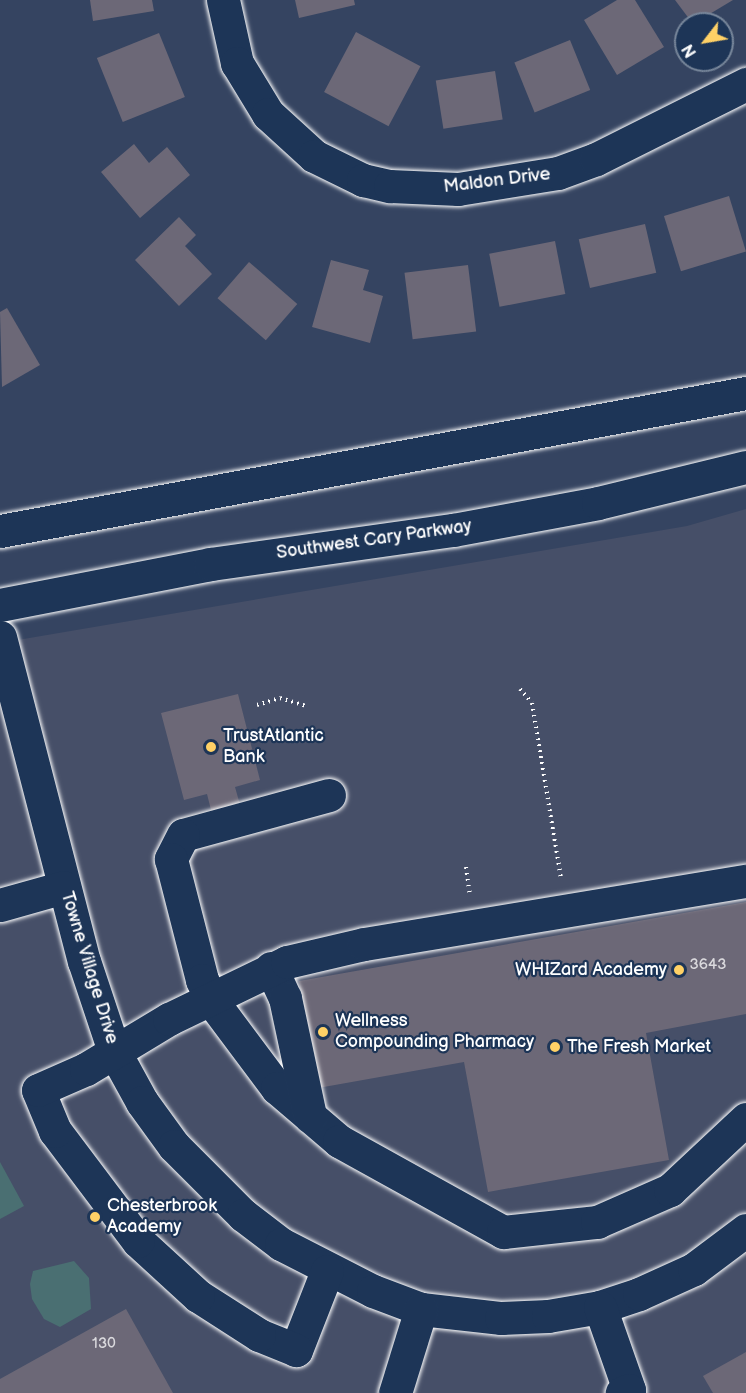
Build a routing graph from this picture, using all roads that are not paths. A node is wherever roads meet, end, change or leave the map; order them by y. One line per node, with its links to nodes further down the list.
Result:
1 (223, 0): 2 (street, Maldon Drive)
2 (746, 84)
3 (746, 393): 5 (street)
4 (746, 467): 6 (street, Southwest Cary Parkway)
5 (0, 531)
6 (0, 605)
7 (0, 637): 10 (street, Towne Village Drive)
8 (329, 795): 13 (street)
9 (746, 881): 12 (street)
10 (64, 887): 11 (street); 14 (street, Towne Village Drive)
11 (0, 905)
12 (271, 968): 13 (street); 15 (street)
13 (212, 1001): 14 (street); 15 (street)
14 (114, 1051): 18 (street, Towne Village Drive); 18 (street)
15 (310, 1116): 16 (street)
16 (746, 1119)
17 (746, 1230): 19 (street, Towne Village Drive)
18 (327, 1271): 20 (street, Towne Village Drive)
19 (600, 1307): 20 (street, Towne Village Drive); 21 (street)
20 (421, 1309): 22 (street)
21 (627, 1392)
22 (395, 1393)

